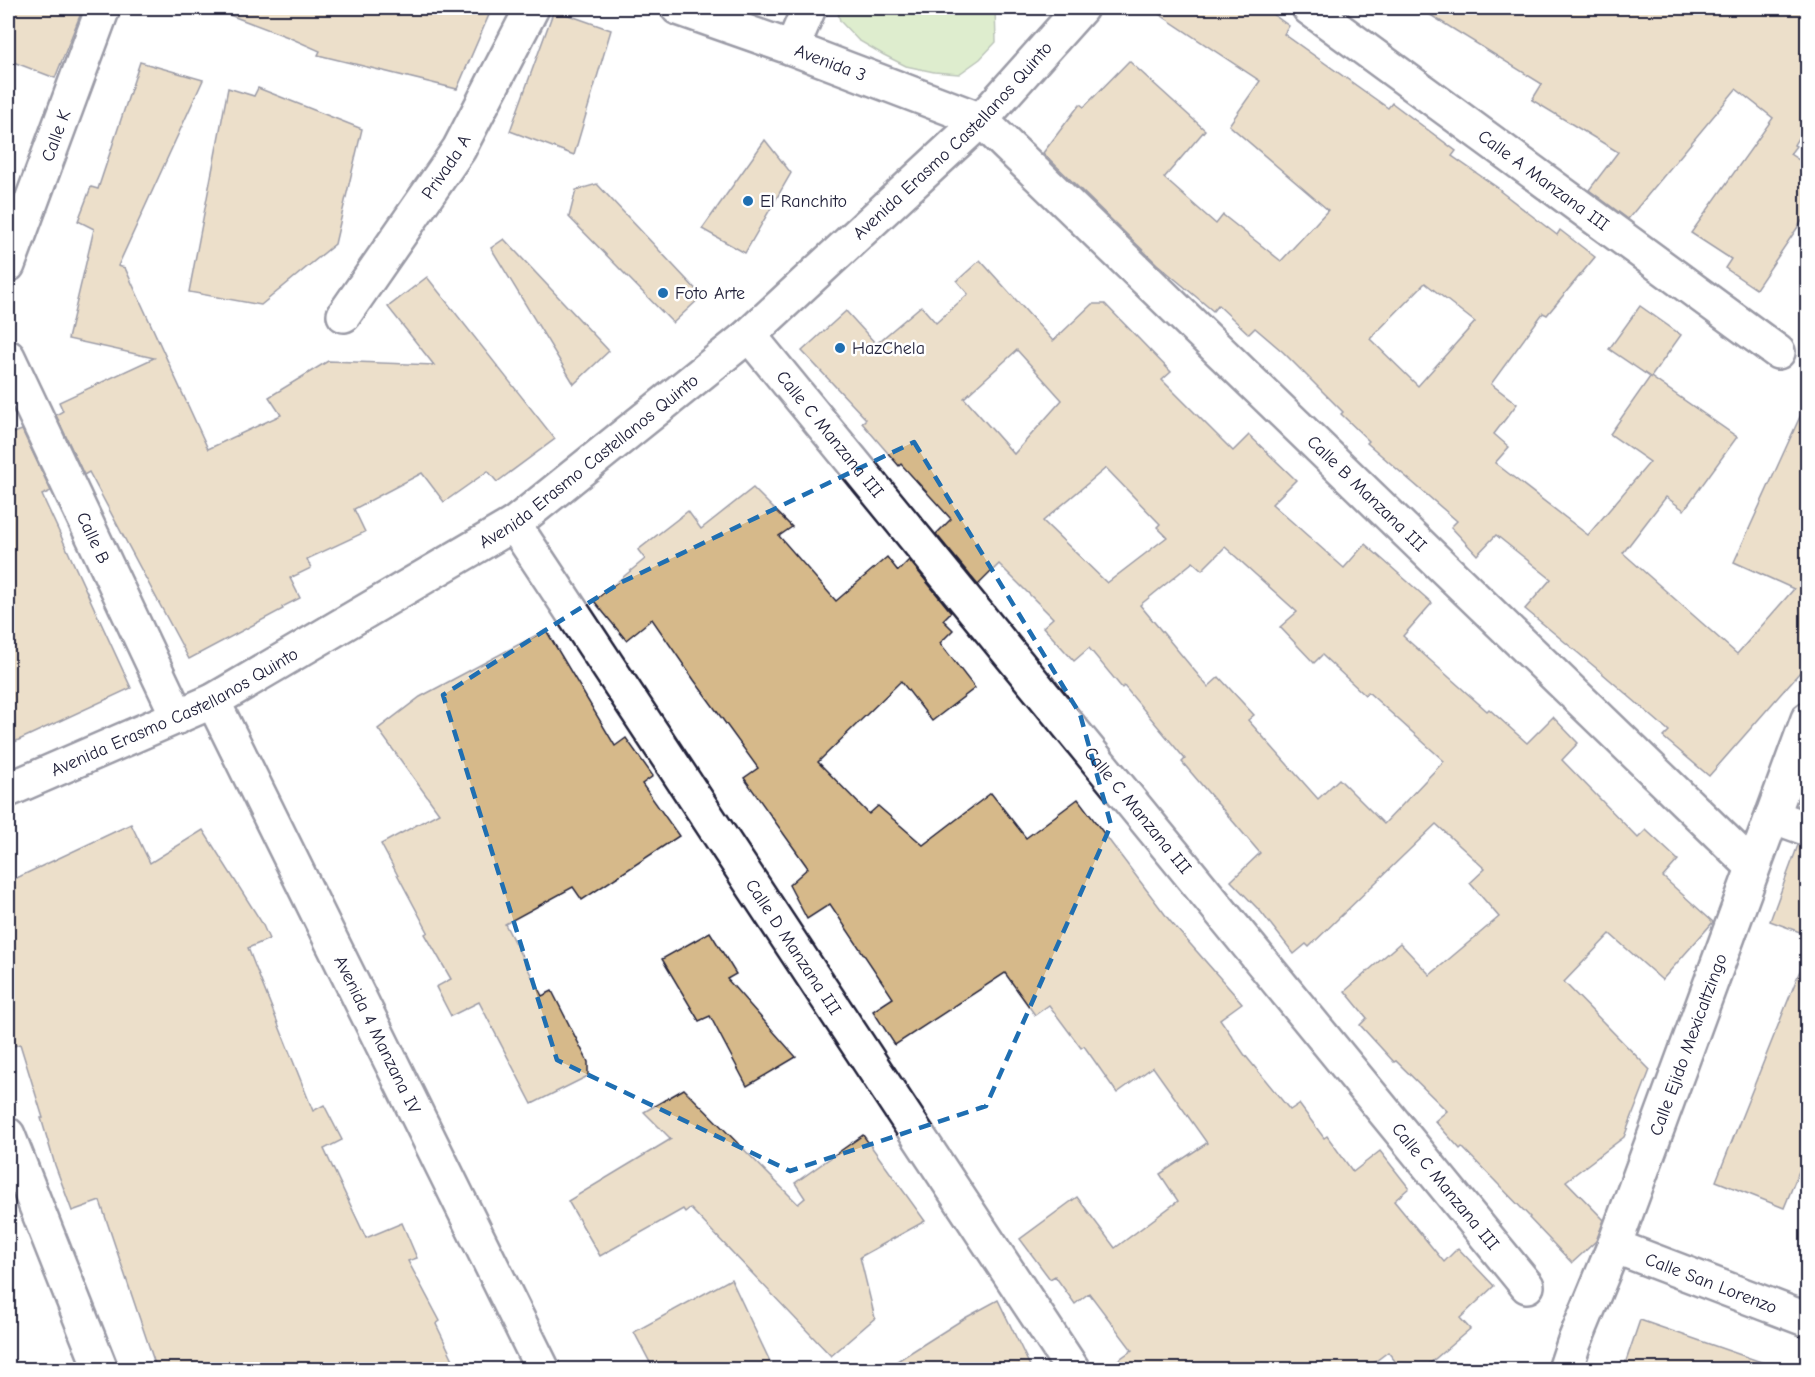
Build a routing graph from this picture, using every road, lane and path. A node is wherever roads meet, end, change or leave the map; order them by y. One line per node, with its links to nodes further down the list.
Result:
1 (103, 8): 9 (street, Calle K)
2 (532, 8): 10 (street, Privada A)
3 (678, 8): 7 (street, Avenida 3)
4 (808, 8): 7 (street)
5 (1081, 8): 8 (street, Avenida Erasmo Castellanos Quinto)
6 (1309, 8): 12 (street, Calle A Manzana III)
7 (792, 48): 8 (street, Avenida 3)
8 (981, 120): 11 (street, Avenida Erasmo Castellanos Quinto); 21 (street, Calle B Manzana III)
9 (8, 265)
10 (344, 315)
11 (749, 335): 14 (street, Avenida Erasmo Castellanos Quinto); 24 (street, Calle C Manzana III)
12 (1778, 352)
13 (8, 357): 16 (street, Calle B)
14 (514, 524): 15 (street, Avenida Erasmo Castellanos Quinto); 28 (street, Calle D Manzana III)
15 (213, 700): 16 (street, Avenida Erasmo Castellanos Quinto); 27 (street, Avenida 4 Manzana IV)
16 (178, 717): 18 (street, Avenida Erasmo Castellanos Quinto)
17 (1808, 719): 19 (street, Calle Ejido Mexicaltzingo)
18 (8, 790)
19 (1772, 816): 20 (street); 21 (street, Calle Ejido Mexicaltzingo)
20 (1808, 829)
21 (1752, 866): 23 (street, Calle Ejido Mexicaltzingo)
22 (8, 1135): 26 (street)
23 (1614, 1246): 25 (street, Calle San Lorenzo); 29 (street, Calle Ejido Mexicaltzingo)
24 (1527, 1286)
25 (1808, 1320)
26 (101, 1370)
27 (543, 1370)
28 (1073, 1370)
29 (1565, 1370)

